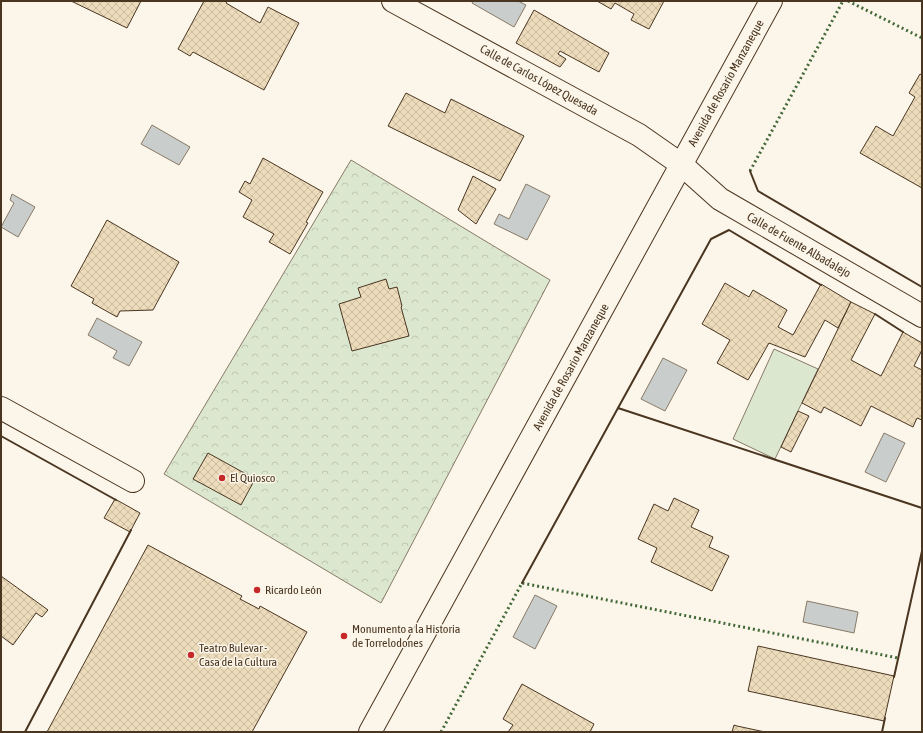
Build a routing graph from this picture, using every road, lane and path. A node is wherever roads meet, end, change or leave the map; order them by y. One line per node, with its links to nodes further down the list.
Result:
1 (393, 1): 3 (street, Calle de Carlos López Quesada)
2 (771, 1): 3 (street, Avenida de Rosario Manzaneque)
3 (682, 165): 4 (street, Calle de Fuente Albadalejo); 7 (street, Avenida de Rosario Manzaneque)
4 (922, 316)
5 (1, 408): 6 (street)
6 (133, 481)
7 (370, 732)

